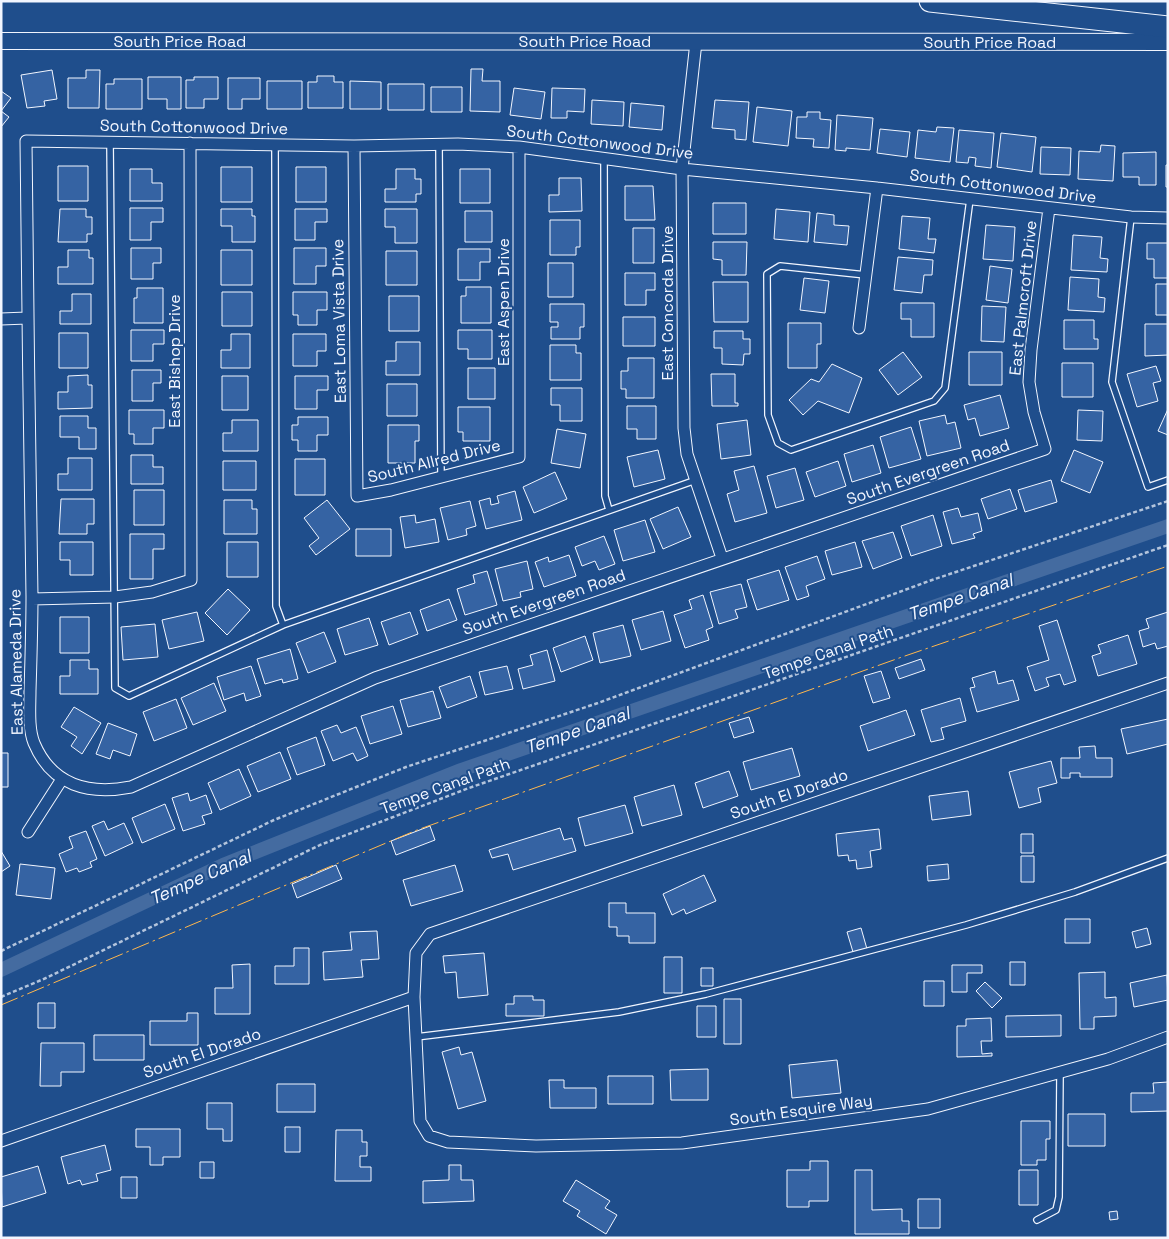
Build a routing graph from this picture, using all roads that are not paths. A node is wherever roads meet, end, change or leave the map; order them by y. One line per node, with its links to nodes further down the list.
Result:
1 (930, 1): 2 (highway)
2 (1168, 27)
3 (1, 41): 4 (main road, South Price Road)
4 (696, 42): 5 (main road, South Price Road); 14 (street, East Concorda Drive)
5 (1168, 42)
6 (26, 141): 7 (street, South Cottonwood Drive); 21 (street, East Alameda Drive)
7 (110, 142): 8 (street, South Cottonwood Drive); 32 (lane)
8 (190, 142): 9 (street, South Cottonwood Drive); 32 (street, East Bishop Drive)
9 (275, 144): 11 (street, South Cottonwood Drive); 34 (lane)
10 (439, 144): 11 (street, South Cottonwood Drive); 12 (street, South Cottonwood Drive); 26 (lane)
11 (354, 146): 29 (street, East Loma Vista Drive)
12 (520, 147): 13 (street, South Cottonwood Drive); 25 (street, East Aspen Drive)
13 (604, 159): 14 (street, South Cottonwood Drive); 30 (lane)
14 (682, 169): 15 (street, South Cottonwood Drive); 27 (street, East Concorda Drive)
15 (877, 188): 16 (street, South Cottonwood Drive); 20 (street)
16 (970, 198): 17 (street, South Cottonwood Drive); 20 (lane)
17 (1049, 208): 18 (street, South Cottonwood Drive); 24 (street, East Palmcroft Drive)
18 (1131, 217): 19 (street, South Cottonwood Drive); 28 (lane)
19 (1168, 218)
20 (866, 275): 23 (street)
21 (27, 318): 22 (street); 33 (street, East Alameda Drive)
22 (1, 319)
23 (859, 328)
24 (1044, 449): 31 (street, South Evergreen Road)
25 (520, 457): 26 (street, South Allred Drive)
26 (440, 478): 29 (street, South Allred Drive)
27 (697, 479): 30 (lane); 31 (street, East Concorda Drive)
28 (1168, 480)
29 (357, 496)
30 (609, 510): 34 (lane)
31 (722, 558): 36 (street, South Evergreen Road)
32 (115, 597): 33 (street); 34 (lane)
33 (32, 598): 36 (street, East Alameda Drive)
34 (283, 625)
35 (1168, 683): 39 (street, South El Dorado)
36 (62, 779): 37 (street)
37 (28, 832)
38 (1168, 858): 41 (lane)
39 (414, 997): 41 (street); 43 (street, South El Dorado)
40 (1168, 1037): 42 (street, South Esquire Way)
41 (414, 1038): 42 (street, South Esquire Way)
42 (1060, 1073): 44 (lane)
43 (1, 1141)
44 (1036, 1220)

